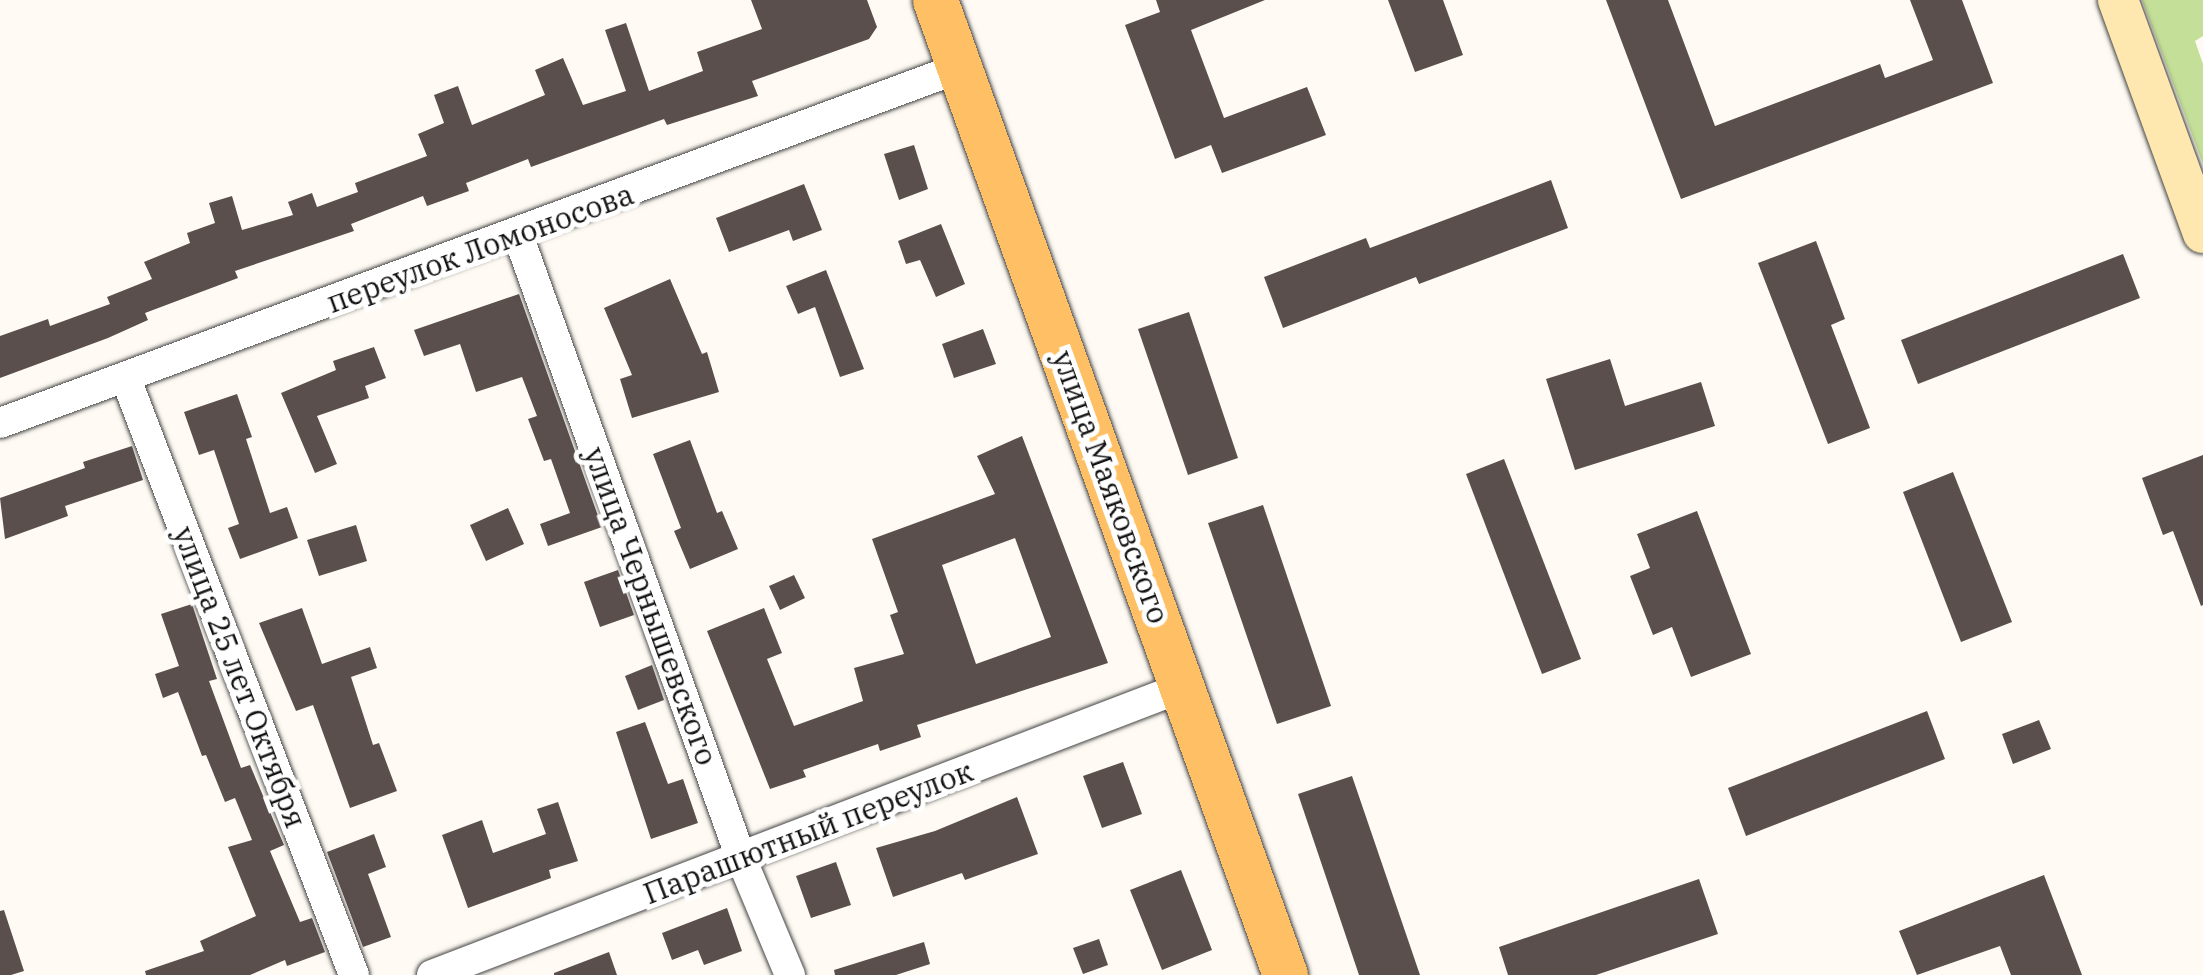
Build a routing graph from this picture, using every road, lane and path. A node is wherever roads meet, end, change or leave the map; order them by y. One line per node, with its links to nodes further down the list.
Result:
1 (934, 0): 3 (main road, улица Маяковского)
2 (2118, 0): 4 (street)
3 (959, 68): 5 (street, переулок Ломоносова); 8 (main road, улица Маяковского)
4 (2203, 233)
5 (518, 235): 6 (street, переулок Ломоносова); 9 (street, улица Чернышевского)
6 (126, 379): 7 (street, переулок Ломоносова); 10 (street, улица 25 лет Октября)
7 (0, 423)
8 (1183, 687): 9 (street, Парашютный переулок); 13 (main road, улица Маяковского)
9 (741, 858): 11 (street, Парашютный переулок); 12 (street, улица Чернышевского)
10 (354, 975)
11 (432, 975)
12 (790, 975)
13 (1285, 975)

